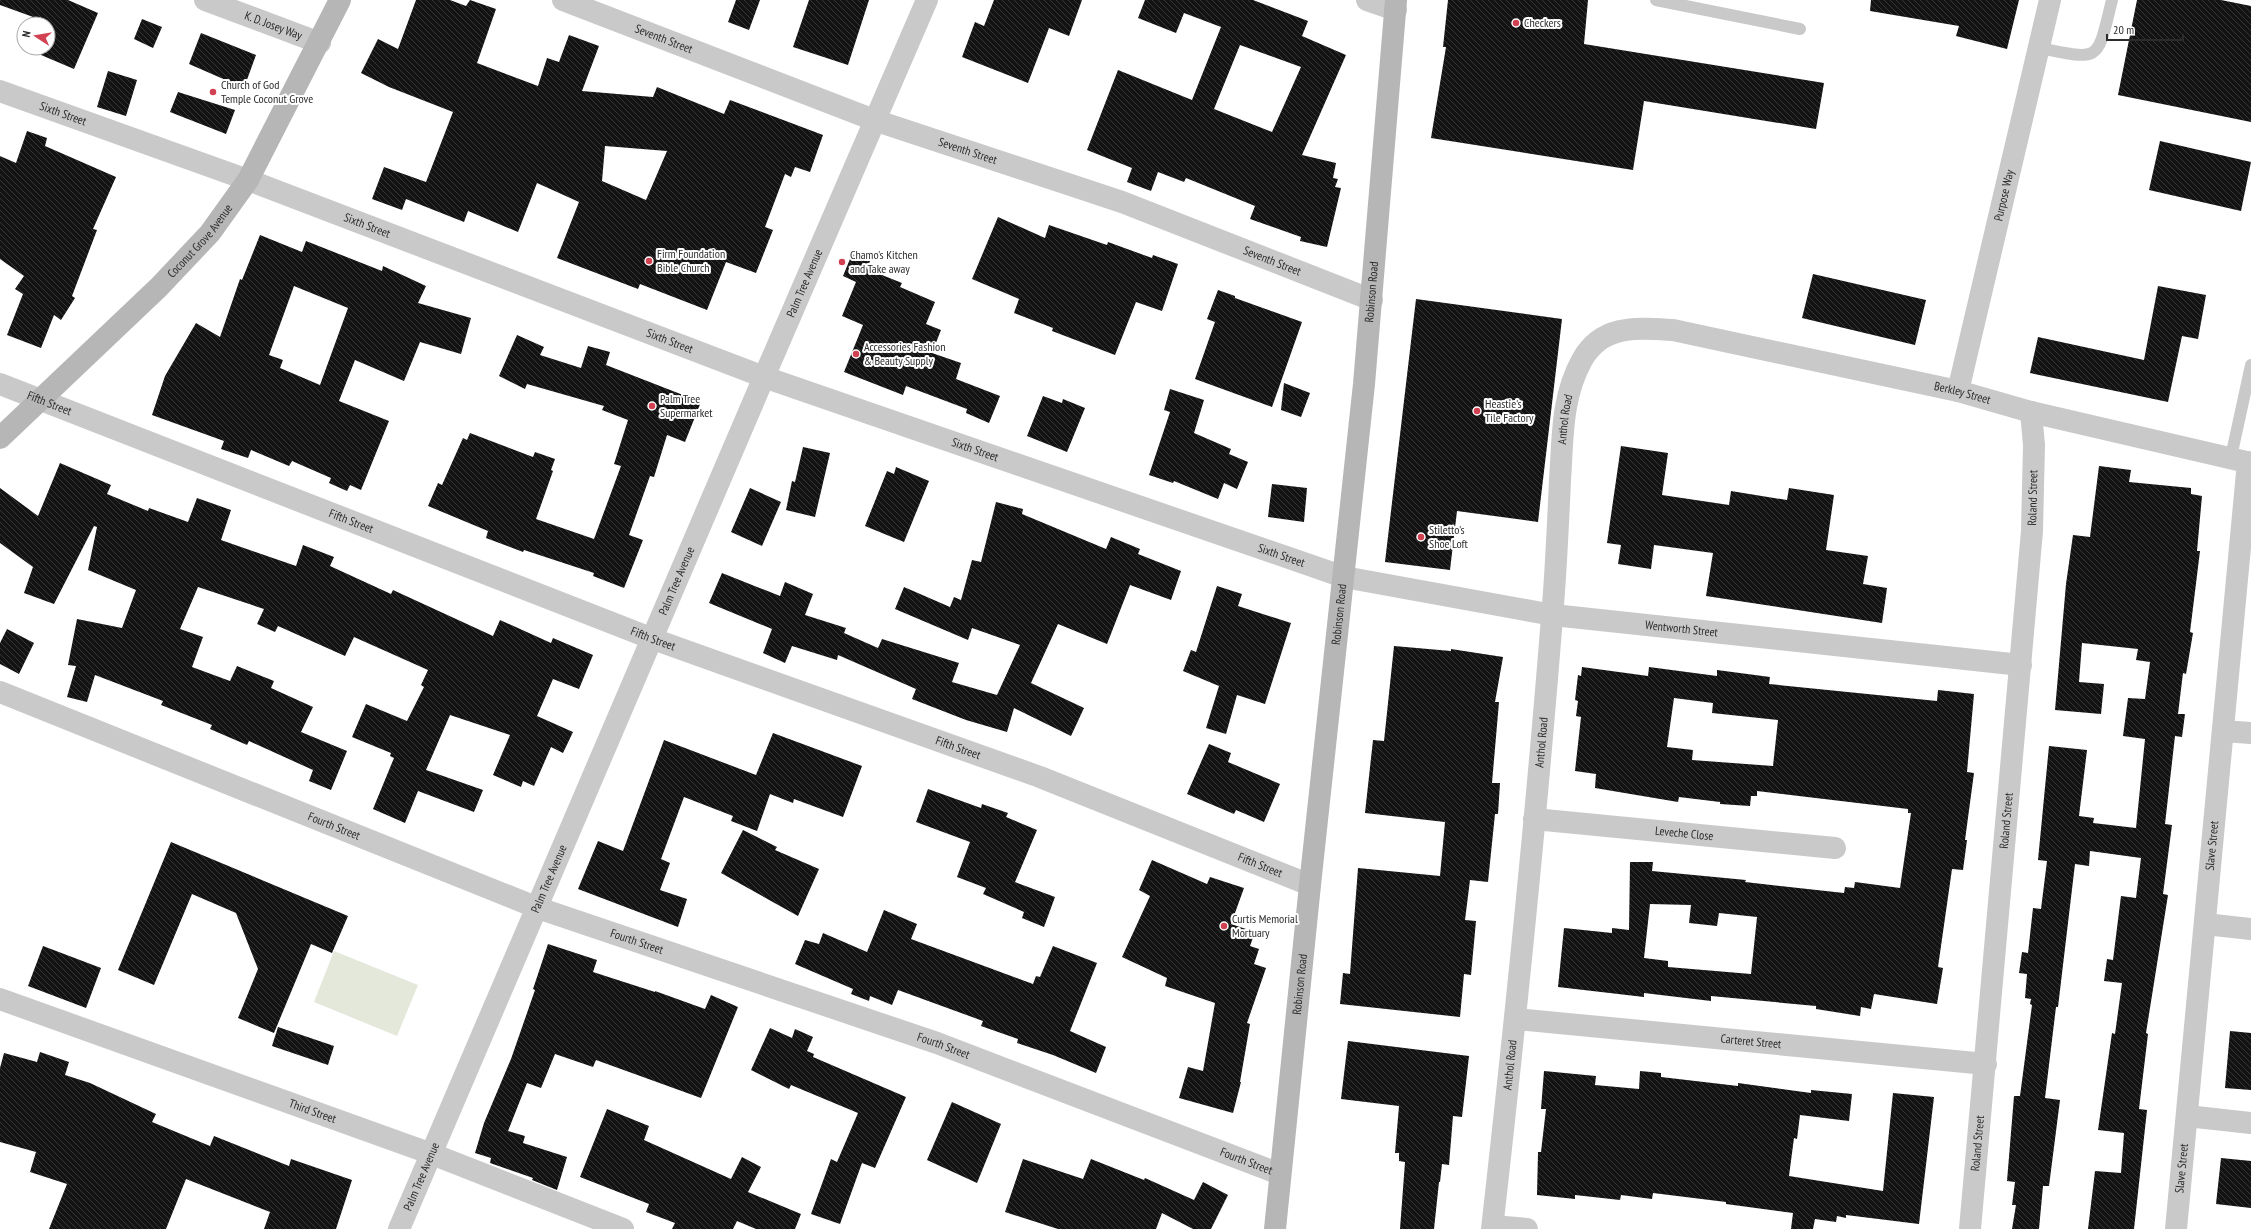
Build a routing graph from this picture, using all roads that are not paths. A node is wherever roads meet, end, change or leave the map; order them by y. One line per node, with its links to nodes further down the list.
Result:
1 (205, 0): 11 (street, K. D. Josey Way)
2 (340, 0): 11 (main road, Coconut Grove Avenue)
3 (563, 0): 14 (street, Seventh Street)
4 (927, 0): 14 (street, Palm Tree Avenue)
5 (1367, 0): 9 (street)
6 (1656, 0): 10 (lane)
7 (2050, 0): 12 (street, Purpose Way)
8 (2112, 0): 12 (lane)
9 (1396, 5): 16 (main road, Robinson Road)
10 (1800, 29)
11 (320, 43): 15 (main road, Coconut Grove Avenue)
12 (2040, 48): 21 (street, Purpose Way)
13 (0, 91): 15 (street, Sixth Street)
14 (874, 120): 16 (street, Seventh Street); 19 (street, Palm Tree Avenue)
15 (248, 180): 19 (street, Sixth Street); 22 (main road, Coconut Grove Avenue)
16 (1372, 300): 26 (main road, Robinson Road)
17 (1673, 330): 21 (street, Berkley Street); 27 (street, Anthol Road)
18 (2251, 365): 25 (lane)
19 (764, 377): 26 (street, Sixth Street); 28 (street, Palm Tree Avenue)
20 (0, 384): 22 (street, Fifth Street)
21 (1958, 391): 23 (street, Berkley Street)
22 (41, 398): 24 (main road, Coconut Grove Avenue); 28 (street, Fifth Street)
23 (2031, 412): 25 (street, Berkley Street); 29 (street, Roland Street)
24 (0, 438)
25 (2243, 461): 31 (street, Slave Street)
26 (1344, 577): 27 (street, Wentworth Street); 35 (main road, Robinson Road)
27 (1553, 614): 29 (street, Wentworth Street); 33 (street, Anthol Road)
28 (653, 639): 35 (street, Fifth Street); 36 (street, Palm Tree Avenue)
29 (2021, 665): 41 (street, Roland Street)
30 (0, 692): 36 (street, Fourth Street)
31 (2223, 731): 32 (street); 37 (street, Slave Street)
32 (2251, 733)
33 (1534, 818): 34 (street, Leveche Close); 40 (street, Anthol Road)
34 (1835, 848)
35 (1310, 885): 45 (main road, Robinson Road)
36 (538, 908): 44 (street, Palm Tree Avenue); 45 (street, Fourth Street)
37 (2205, 924): 38 (street); 42 (street, Slave Street)
38 (2251, 929)
39 (0, 999): 44 (street, Third Street)
40 (1516, 1019): 41 (street, Carteret Street); 46 (street, Anthol Road)
41 (1986, 1064): 51 (street, Roland Street)
42 (2187, 1116): 43 (street); 52 (street, Slave Street)
43 (2251, 1124)
44 (432, 1154): 47 (street, Palm Tree Avenue); 48 (street, Third Street)
45 (1280, 1174): 49 (main road, Robinson Road)
46 (1492, 1228): 50 (street)
47 (399, 1229)
48 (623, 1229)
49 (1275, 1229)
50 (1527, 1229)
51 (1970, 1229)
52 (2176, 1229)

